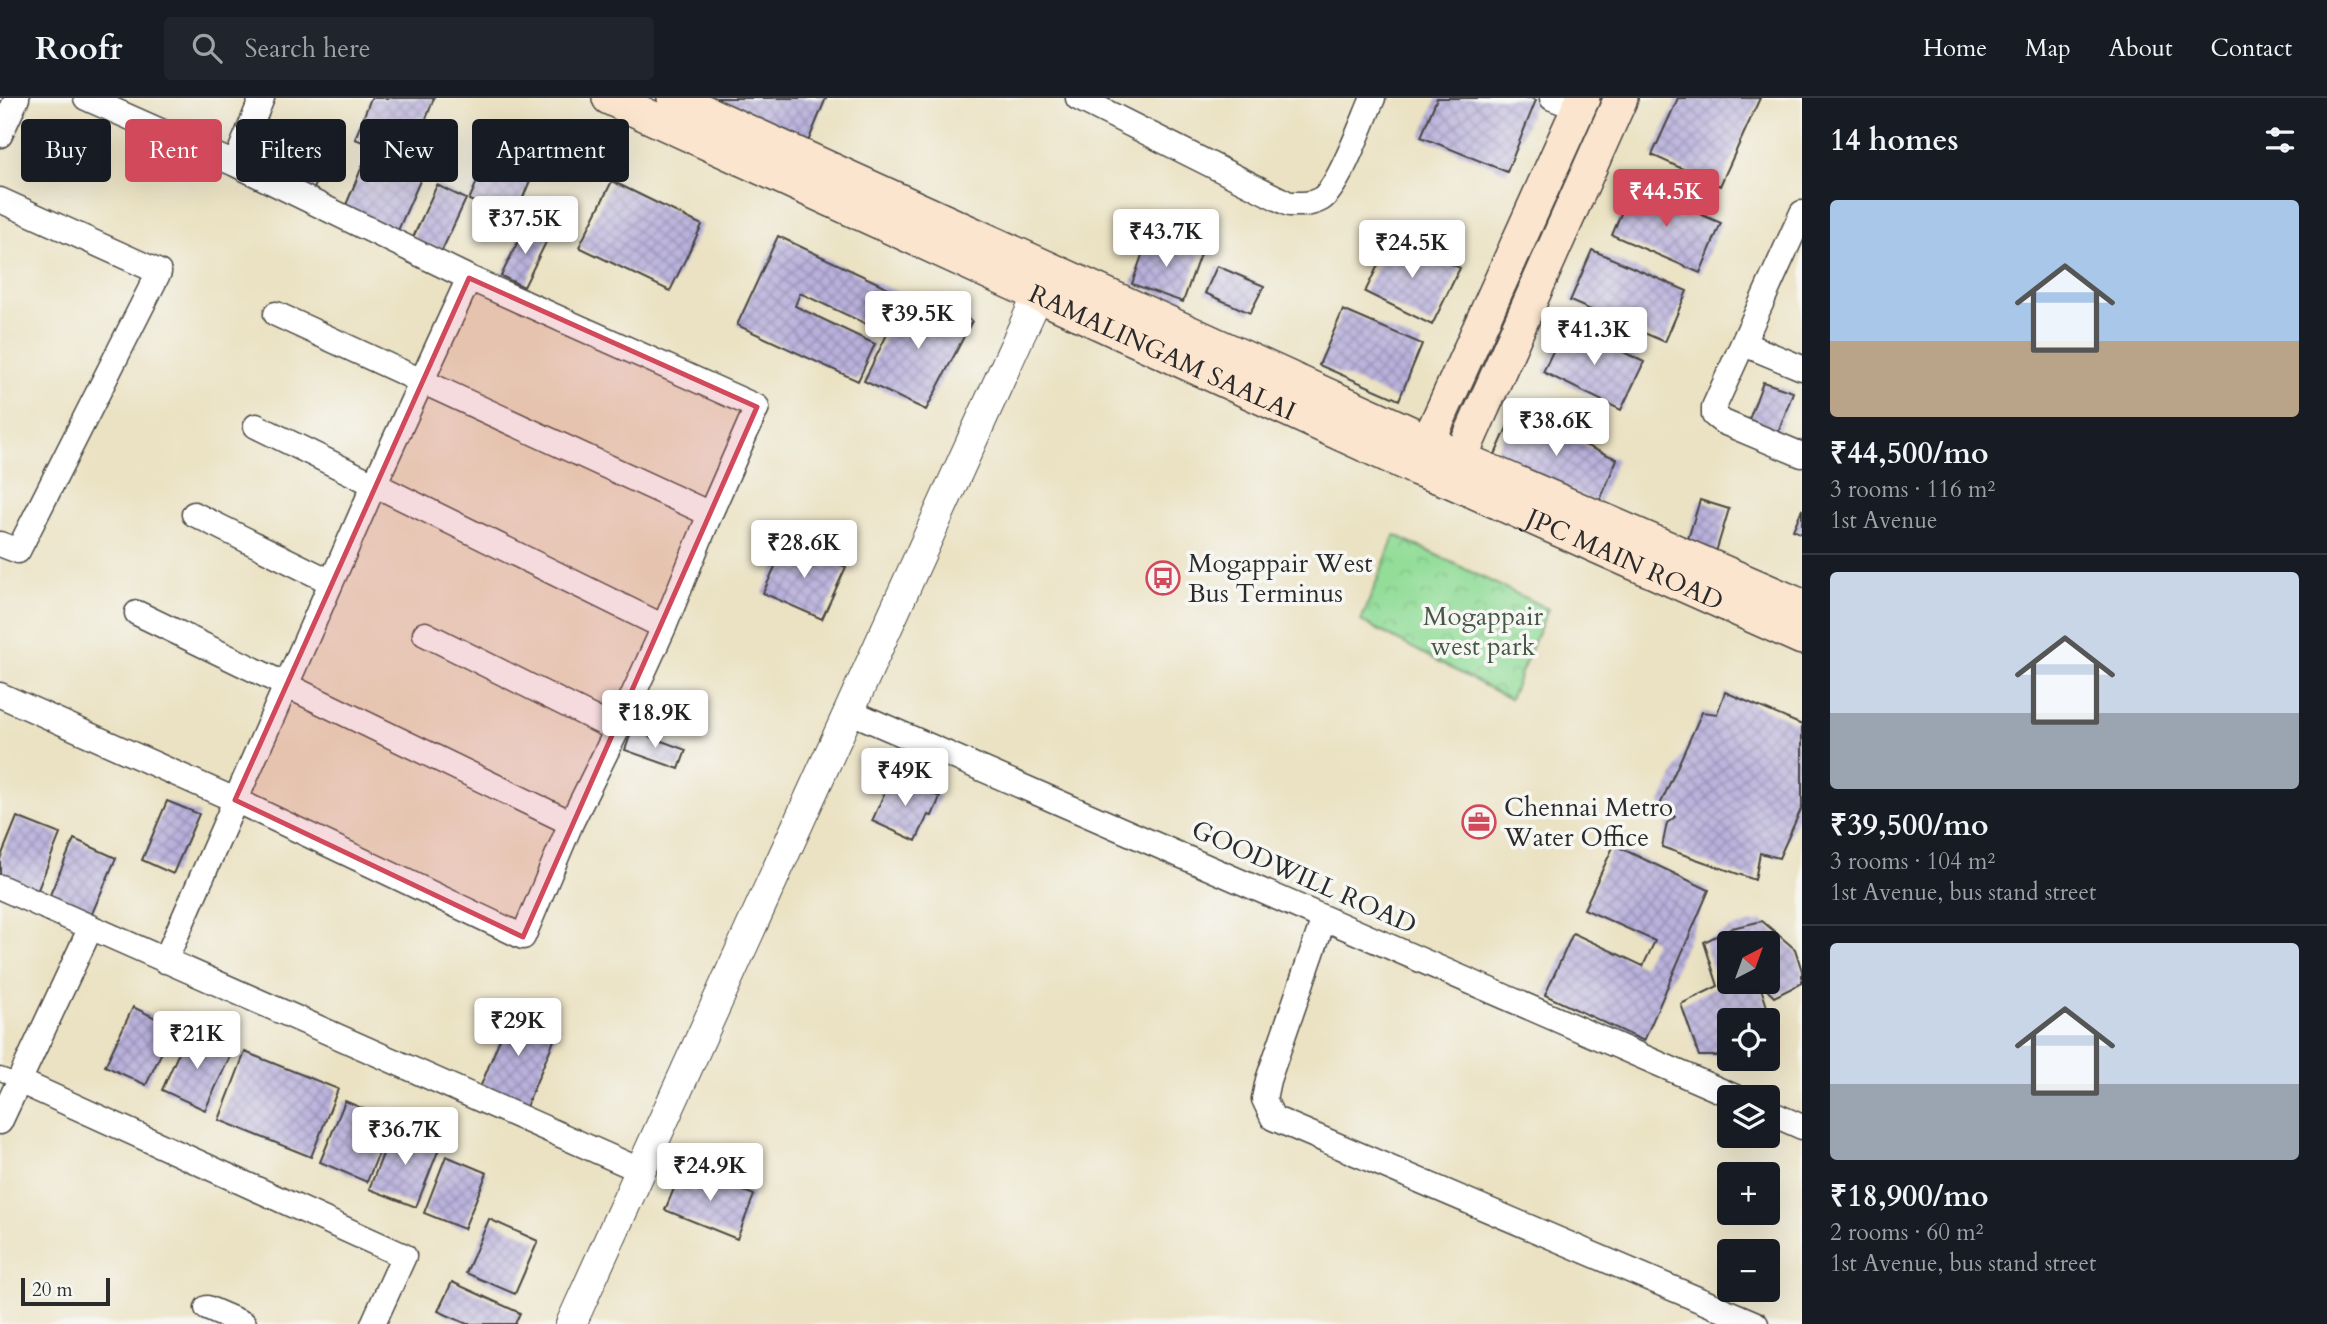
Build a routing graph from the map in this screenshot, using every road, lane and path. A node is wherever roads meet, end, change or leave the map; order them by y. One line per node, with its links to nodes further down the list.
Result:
1 (18, 98): 10 (street)
2 (86, 98): 11 (street)
3 (262, 98): 11 (street)
4 (609, 98): 15 (main road, RAMALINGAM SAALAI)
5 (674, 98): 15 (main road)
6 (1078, 98): 7 (street)
7 (1373, 98)
8 (1621, 98): 23 (main road)
9 (1571, 101): 21 (main road)
10 (0, 135)
11 (235, 164): 14 (street)
12 (0, 200): 27 (street)
13 (1801, 218): 17 (street)
14 (469, 278): 19 (street); 26 (street)
15 (1044, 282): 21 (main road); 36 (street)
16 (276, 314): 19 (street)
17 (1744, 344): 18 (street); 22 (street)
18 (1802, 368)
19 (423, 382): 24 (street); 26 (street)
20 (257, 426): 24 (street)
21 (1422, 455): 23 (main road)
22 (1802, 455)
23 (1455, 470): 29 (main road); 33 (main road, JPC MAIN ROAD)
24 (374, 485): 28 (street); 31 (street)
25 (194, 514): 28 (street)
26 (710, 514): 31 (street)
27 (0, 544)
28 (331, 582): 34 (street)
29 (1802, 606)
30 (136, 613): 34 (street)
31 (664, 627): 37 (street)
32 (425, 634): 37 (street)
33 (1802, 638)
34 (286, 685): 38 (street); 39 (street)
35 (0, 695): 38 (street)
36 (849, 710): 41 (street, GOODWILL ROAD); 49 (street)
37 (617, 730): 39 (street)
38 (235, 800): 39 (street); 43 (street)
39 (570, 823)
40 (0, 887): 42 (street)
41 (1324, 918): 45 (street, GOODWILL ROAD); 54 (street)
42 (90, 928): 43 (street); 44 (street)
43 (165, 961): 49 (street)
44 (10, 1077): 47 (street); 52 (street)
45 (1717, 1089)
46 (1780, 1117): 48 (street)
47 (0, 1122)
48 (1802, 1127)
49 (642, 1171): 53 (street)
50 (207, 1308): 51 (street)
51 (244, 1324)
52 (373, 1324)
53 (571, 1324)
54 (1756, 1324)

